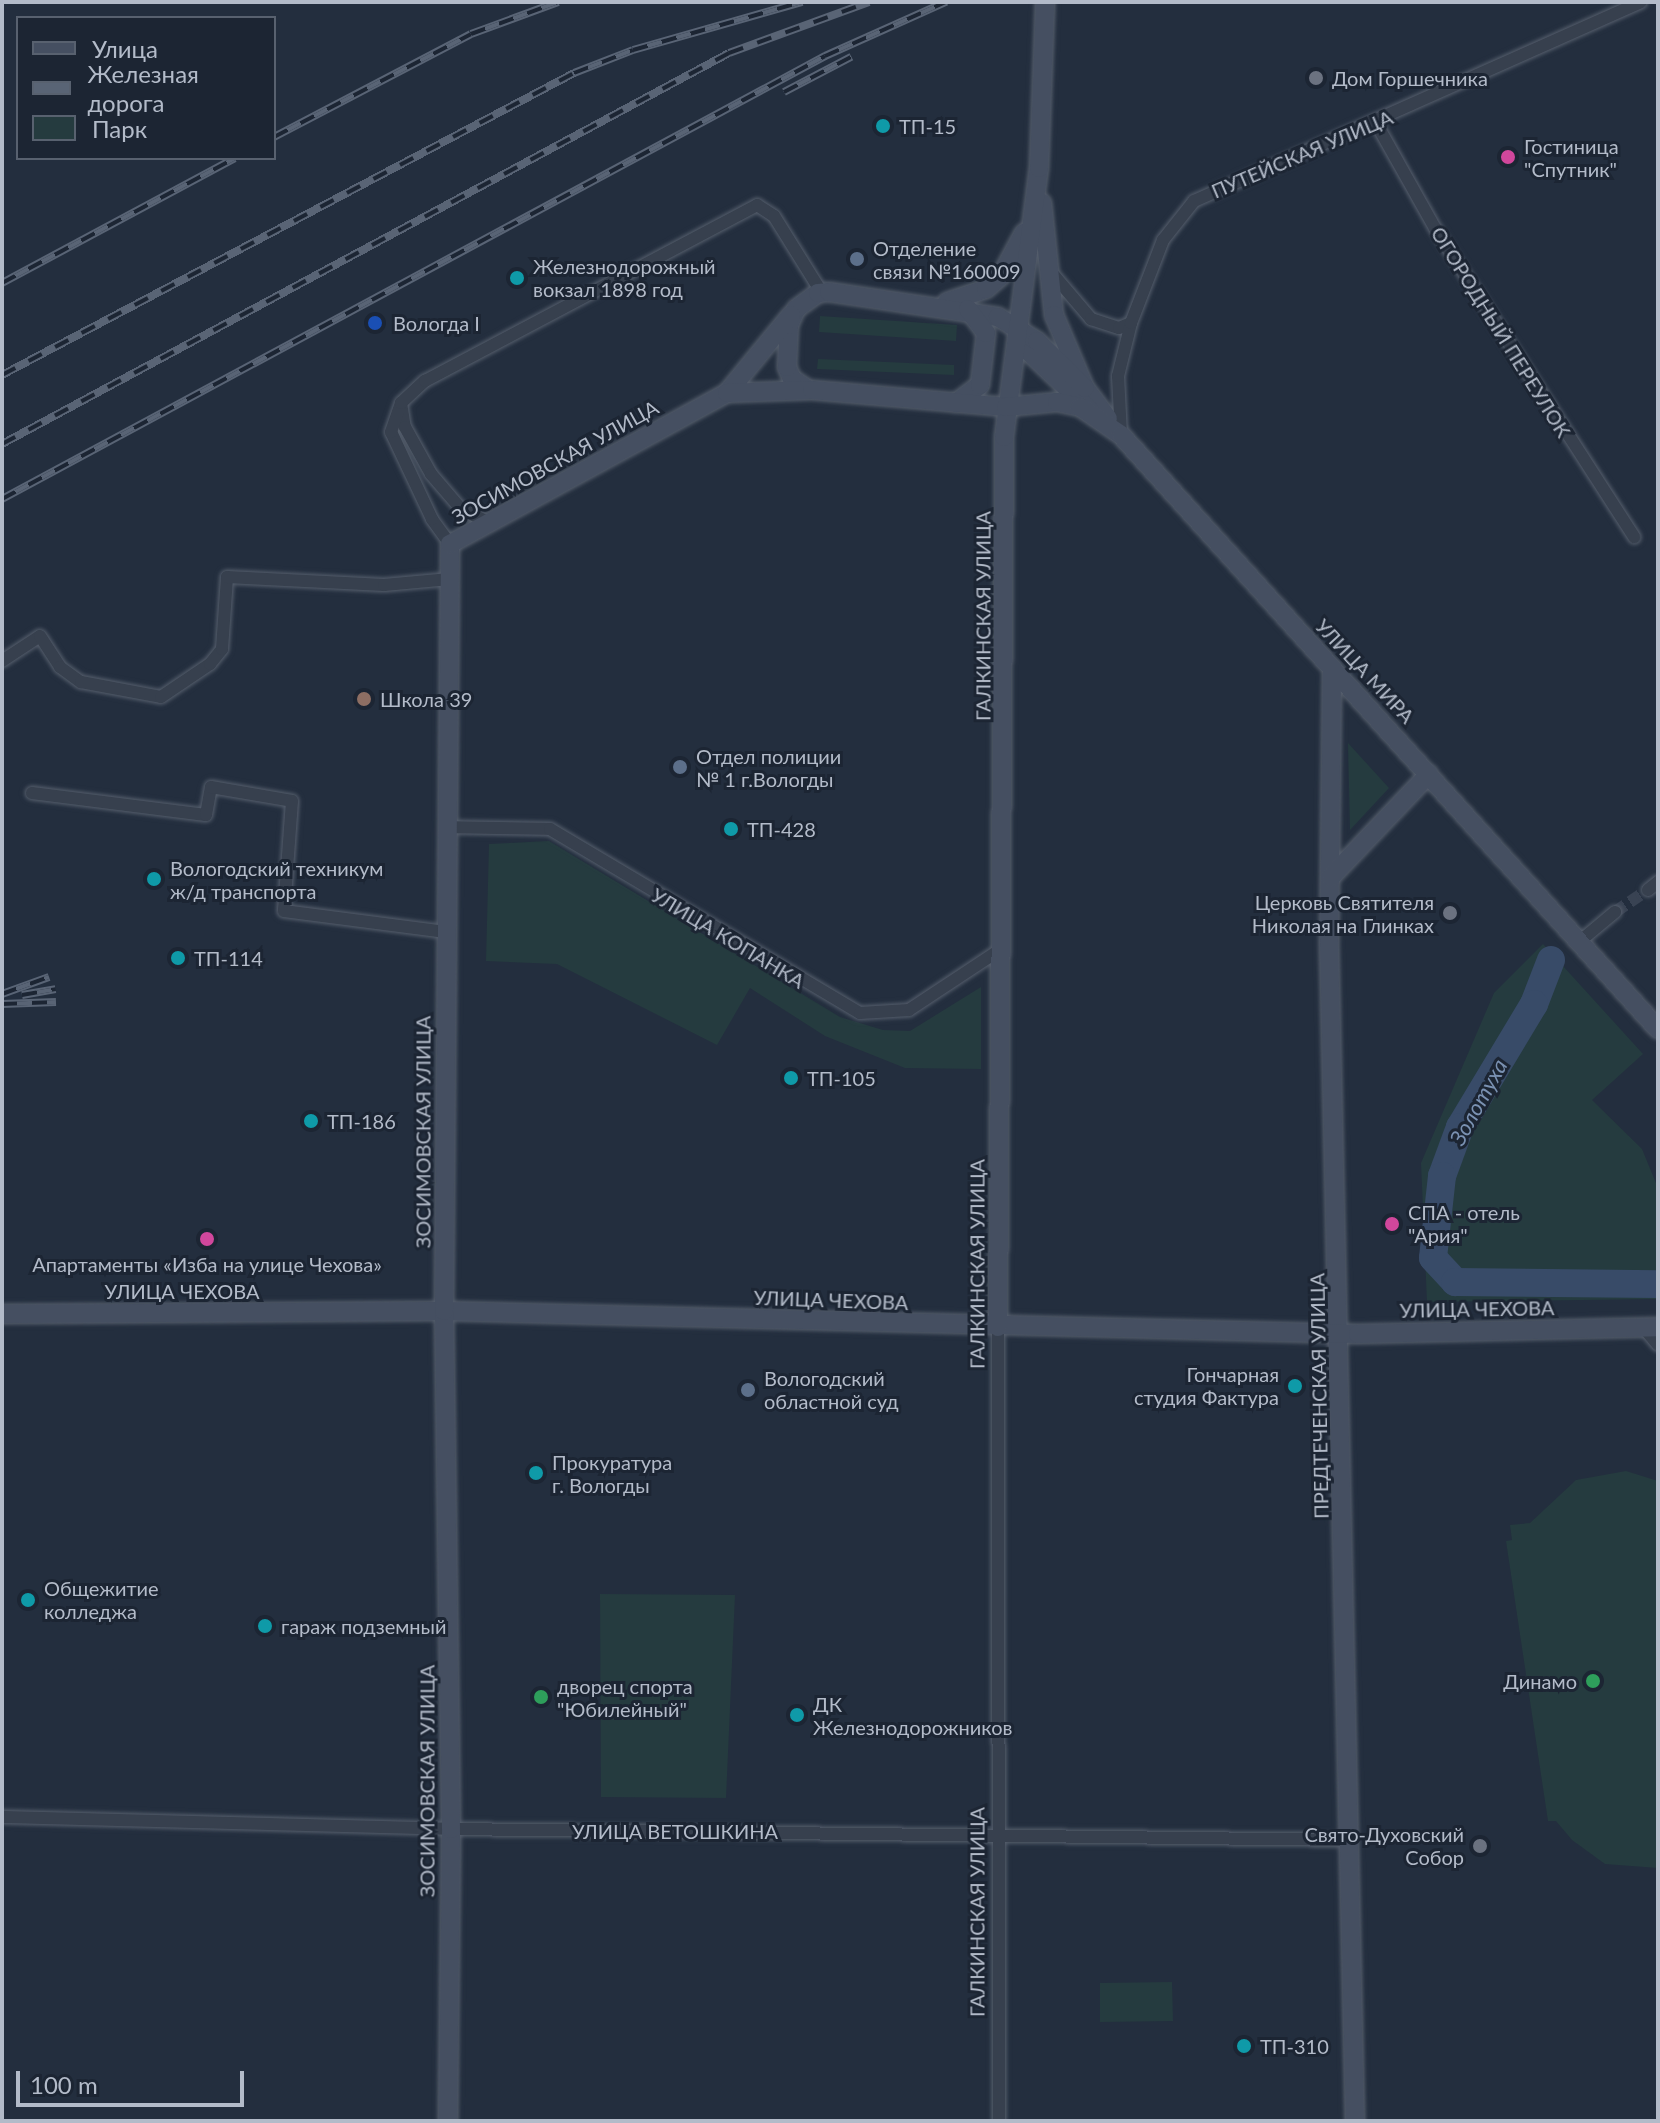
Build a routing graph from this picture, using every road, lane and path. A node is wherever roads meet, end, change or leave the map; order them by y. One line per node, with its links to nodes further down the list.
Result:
1 (1641, 2): 3 (street, ПУТЕЙСКАЯ УЛИЦА)
2 (1045, 10): 4 (street)
3 (1376, 123): 10 (street, ПУТЕЙСКАЯ УЛИЦА); 21 (street, ОГОРОДНЫЙ ПЕРЕУЛОК)
4 (1039, 168): 5 (street); 7 (street); 11 (street, ГАЛКИНСКАЯ УЛИЦА)
5 (1048, 267): 10 (street); 12 (street)
6 (823, 293): 7 (street); 8 (street); 15 (street)
7 (934, 305): 9 (street)
8 (796, 309): 13 (street); 14 (street)
9 (968, 309): 11 (street); 16 (street)
10 (1131, 323): 19 (street, ПУТЕЙСКАЯ УЛИЦА)
11 (1020, 327): 12 (street); 17 (street, ГАЛКИНСКАЯ УЛИЦА); 18 (street)
12 (1085, 388): 19 (street)
13 (812, 390): 14 (street, ЗОСИМОВСКАЯ УЛИЦА); 16 (street, ЗОСИМОВСКАЯ УЛИЦА)
14 (727, 393): 20 (street, ЗОСИМОВСКАЯ УЛИЦА)
15 (401, 403): 20 (street); 22 (street)
16 (956, 403): 17 (street, ЗОСИМОВСКАЯ УЛИЦА)
17 (1006, 407): 18 (street, УЛИЦА МИРА); 33 (street, ГАЛКИНСКАЯ УЛИЦА)
18 (1098, 417): 19 (street, УЛИЦА МИРА)
19 (1121, 435): 25 (street, УЛИЦА МИРА)
20 (488, 522): 22 (street, ЗОСИМОВСКАЯ УЛИЦА)
21 (1634, 537)
22 (450, 544): 23 (street, ЗОСИМОВСКАЯ УЛИЦА)
23 (450, 579): 24 (street); 28 (street, ЗОСИМОВСКАЯ УЛИЦА)
24 (2, 661)
25 (1332, 670): 26 (street, УЛИЦА МИРА); 29 (street, ПРЕДТЕЧЕНСКАЯ УЛИЦА)
26 (1429, 774): 29 (street); 32 (street, УЛИЦА МИРА)
27 (32, 793): 31 (street)
28 (446, 827): 31 (street, ЗОСИМОВСКАЯ УЛИЦА); 33 (street, УЛИЦА КОПАНКА)
29 (1331, 877): 39 (street, ПРЕДТЕЧЕНСКАЯ УЛИЦА)
30 (1615, 912): 32 (street)
31 (446, 932): 35 (street, ЗОСИМОВСКАЯ УЛИЦА)
32 (1579, 942): 34 (street, УЛИЦА МИРА)
33 (1001, 949): 37 (street, ГАЛКИНСКАЯ УЛИЦА)
34 (1658, 1029)
35 (444, 1311): 36 (street, УЛИЦА ЧЕХОВА); 37 (street, УЛИЦА ЧЕХОВА); 42 (street, ЗОСИМОВСКАЯ УЛИЦА)
36 (2, 1314)
37 (998, 1327): 39 (street, УЛИЦА ЧЕХОВА); 43 (street, ГАЛКИНСКАЯ УЛИЦА)
38 (1650, 1327): 39 (street, УЛИЦА ЧЕХОВА); 40 (street)
39 (1341, 1333): 44 (street, ПРЕДТЕЧЕНСКАЯ УЛИЦА)
40 (1658, 1345)
41 (2, 1817): 42 (street, УЛИЦА ВЕТОШКИНА)
42 (451, 1829): 43 (street, УЛИЦА ВЕТОШКИНА); 45 (street, ЗОСИМОВСКАЯ УЛИЦА)
43 (999, 1834): 44 (street, УЛИЦА ВЕТОШКИНА); 46 (street, ГАЛКИНСКАЯ УЛИЦА)
44 (1348, 1840): 47 (street, ПРЕДТЕЧЕНСКАЯ УЛИЦА)
45 (448, 2121)
46 (999, 2121)
47 (1355, 2121)

